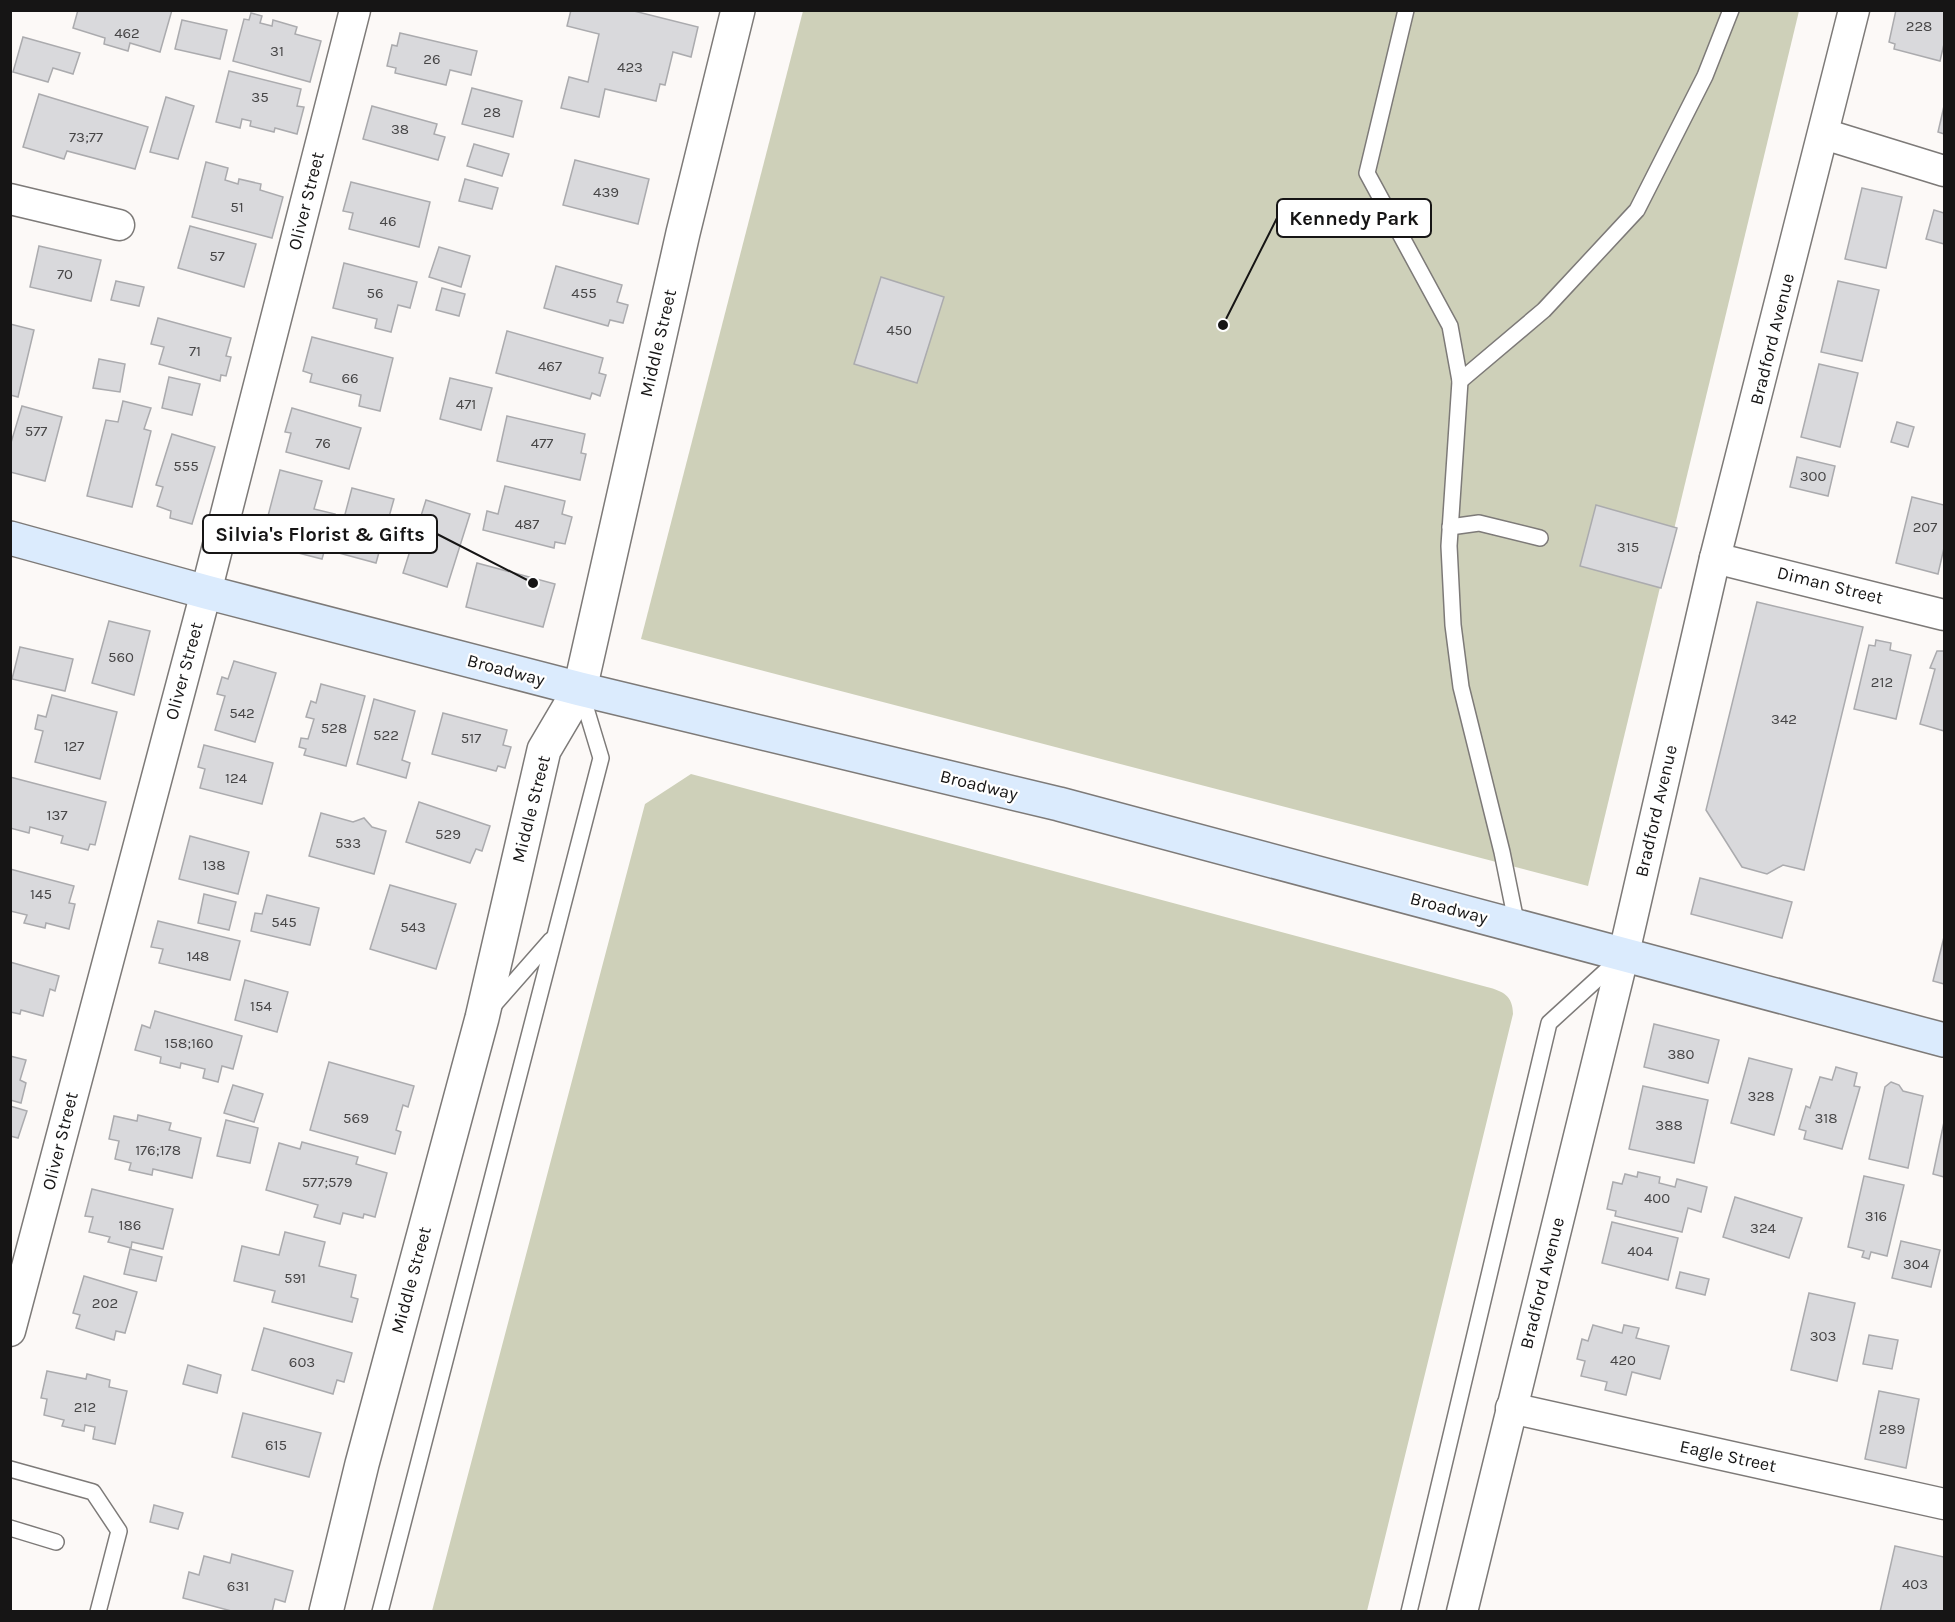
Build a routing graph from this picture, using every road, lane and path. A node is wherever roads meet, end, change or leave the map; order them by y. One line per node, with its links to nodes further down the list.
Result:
1 (355, 10): 15 (street, Oliver Street)
2 (738, 10): 17 (street, Middle Street)
3 (1406, 10): 10 (lane)
4 (1731, 10): 10 (lane)
5 (1854, 10): 6 (street, Bradford Avenue)
6 (1824, 134): 7 (street); 14 (street, Bradford Avenue)
7 (1944, 171)
8 (10, 199): 9 (street)
9 (119, 225)
10 (1460, 381): 11 (lane)
11 (1449, 527): 13 (lane); 18 (lane)
12 (10, 538): 15 (main road, Broadway)
13 (1539, 538)
14 (1715, 558): 16 (street, Diman Street); 20 (street, Bradford Avenue)
15 (206, 592): 17 (main road, Broadway); 23 (street, Oliver Street)
16 (1944, 615)
17 (580, 689): 18 (main road, Broadway); 19 (lane); 21 (street, Middle Street)
18 (1516, 926): 20 (main road, Broadway)
19 (553, 938): 21 (lane); 31 (lane)
20 (1624, 953): 22 (main road, Broadway); 24 (street, Bradford Avenue); 32 (lane)
21 (482, 1018): 30 (street, Middle Street)
22 (1944, 1040)
23 (10, 1331)
24 (1511, 1408): 26 (street, Eagle Street); 33 (street, Bradford Avenue)
25 (10, 1469): 29 (lane)
26 (1944, 1504)
27 (10, 1528): 28 (lane)
28 (56, 1542)
29 (98, 1611)
30 (326, 1611)
31 (380, 1611)
32 (1409, 1611)
33 (1462, 1611)

